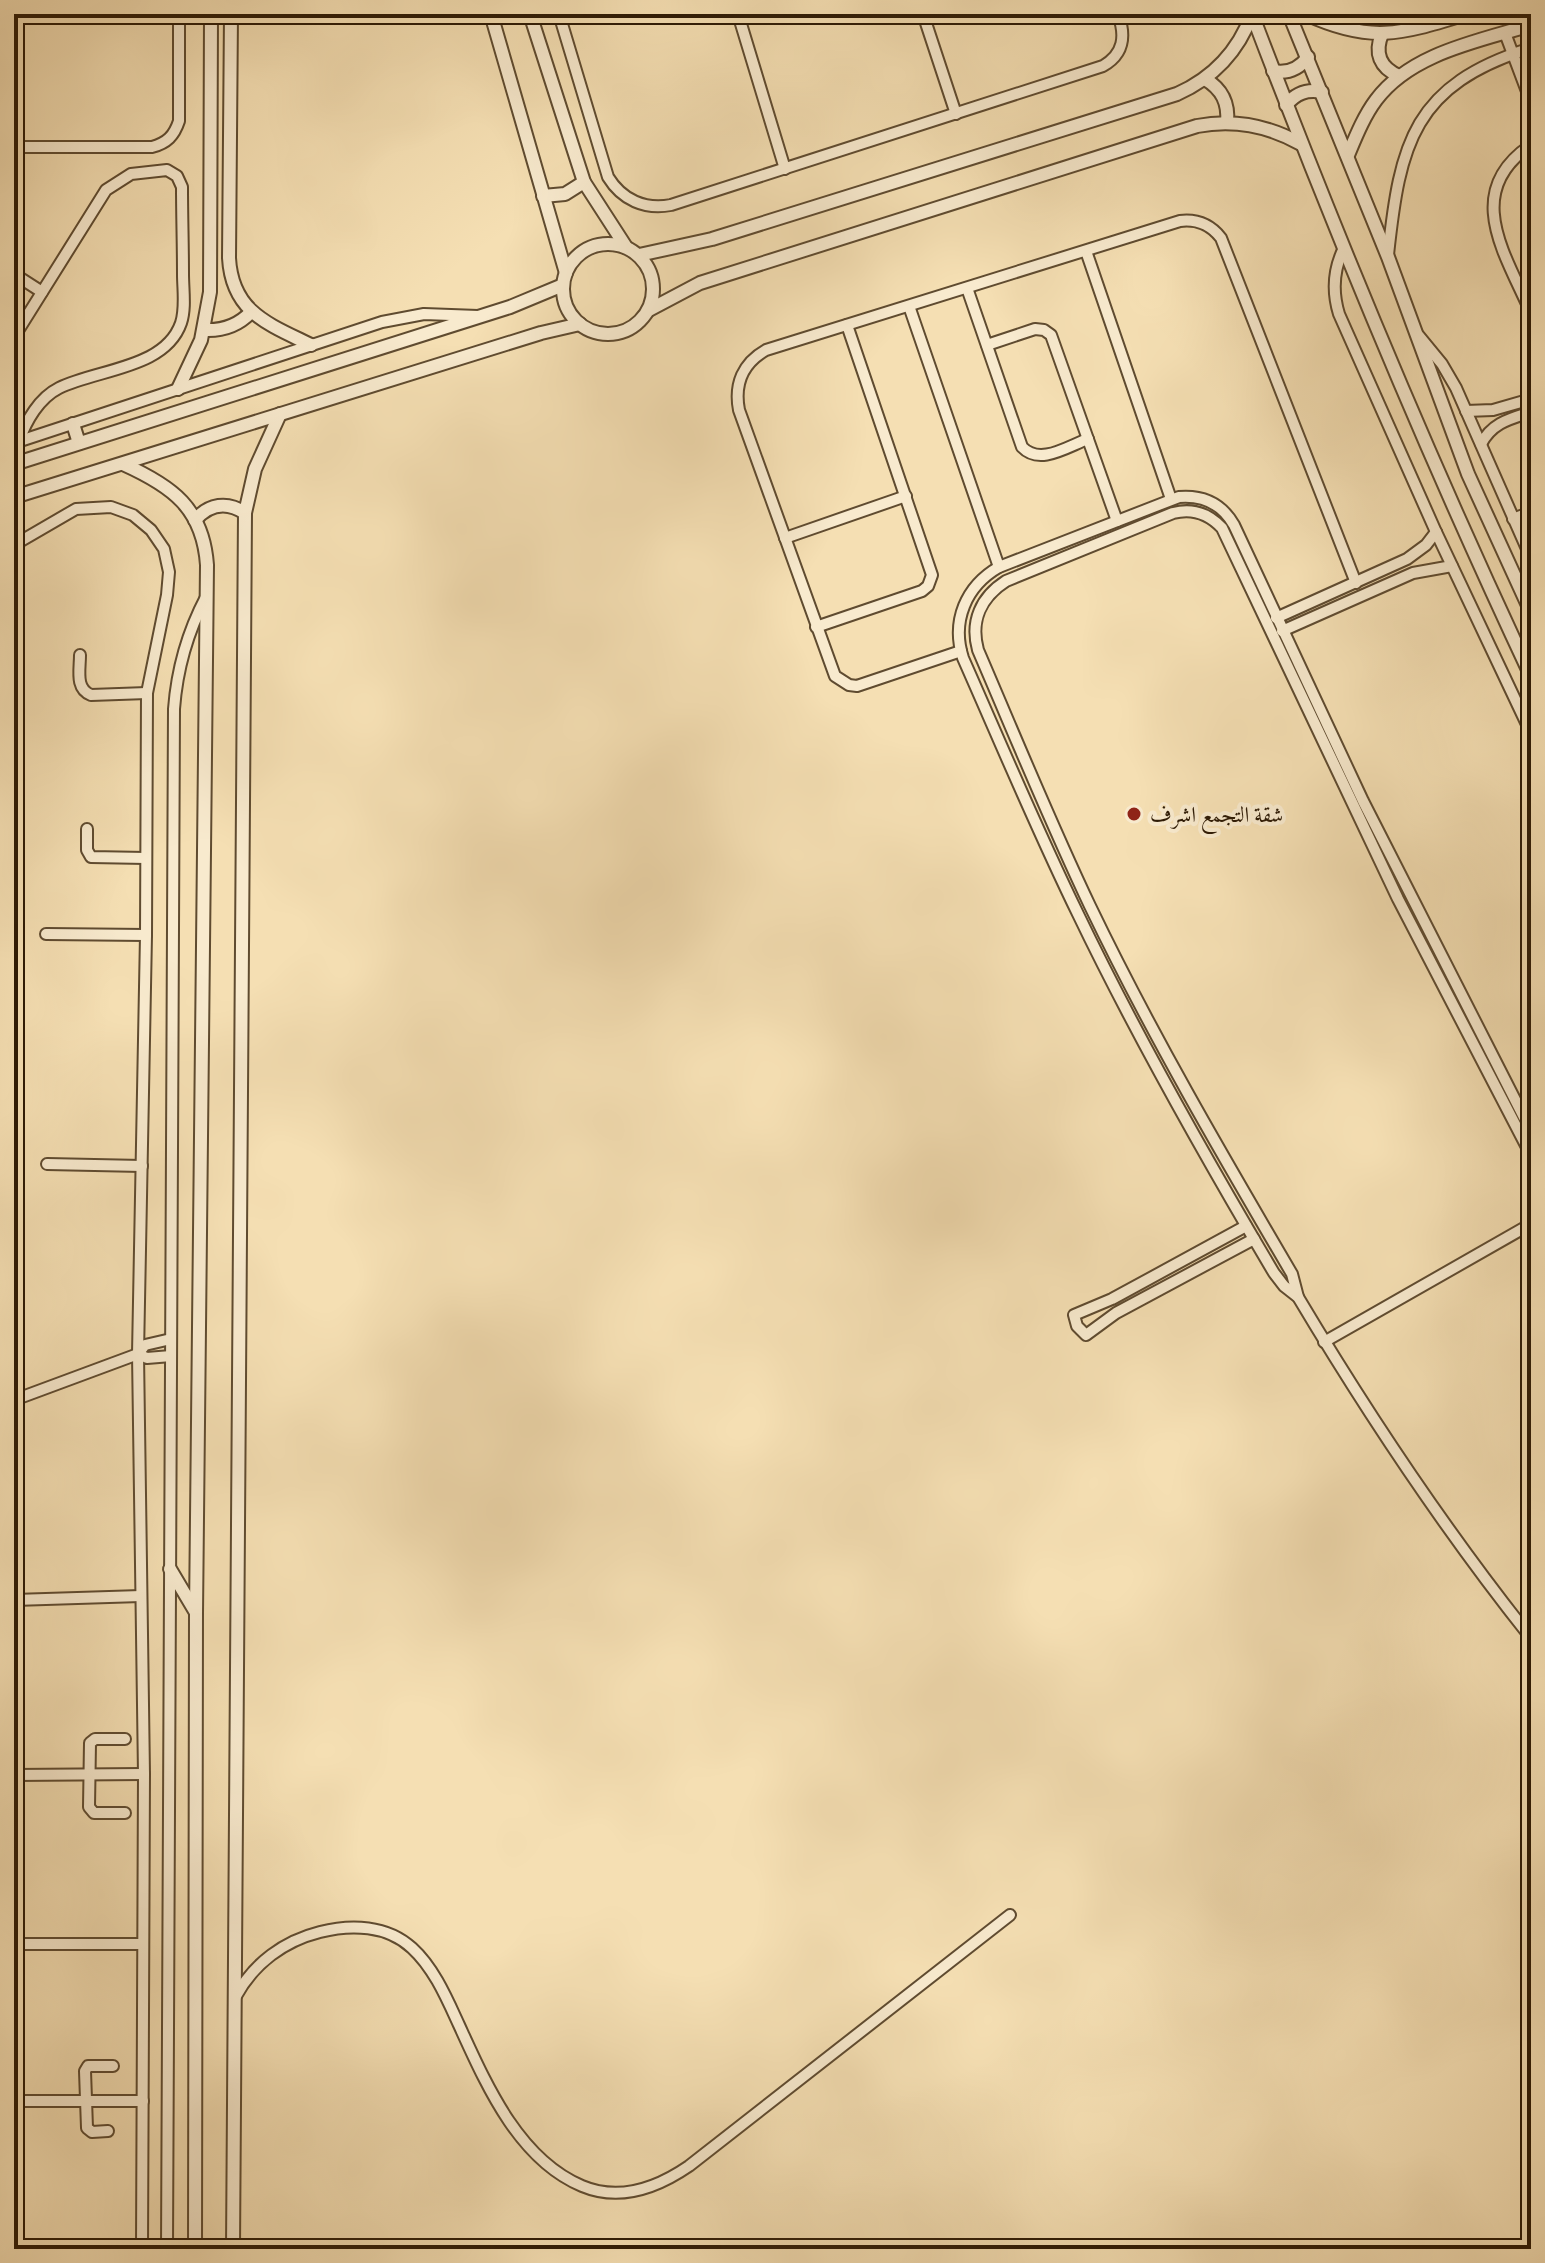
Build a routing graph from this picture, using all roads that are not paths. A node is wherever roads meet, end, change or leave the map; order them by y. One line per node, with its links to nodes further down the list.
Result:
1 (179, 14): 30 (street)
2 (211, 14): 51 (street)
3 (231, 14): 46 (street)
4 (491, 14): 34 (street)
5 (530, 14): 33 (street)
6 (559, 14): 32 (street)
7 (738, 14): 32 (street)
8 (923, 14): 26 (street)
9 (1118, 14): 26 (street)
10 (1252, 14): 20 (street); 22 (street)
11 (1289, 14): 19 (street)
12 (1306, 14): 16 (street)
13 (1466, 14): 16 (street)
14 (1531, 25): 15 (street)
15 (1505, 33): 18 (street); 21 (street)
16 (1382, 34): 21 (street)
17 (1531, 48): 18 (street)
18 (1513, 54): 24 (street); 39 (street)
19 (1308, 57): 20 (street); 23 (street)
20 (1273, 71): 25 (street)
21 (1399, 76): 31 (street)
22 (1205, 79): 27 (street); 38 (street)
23 (1322, 92): 25 (street); 31 (street)
24 (1531, 102)
25 (1286, 105): 28 (street)
26 (956, 114): 32 (street)
27 (1227, 123): 28 (street); 45 (street)
28 (1301, 144): 36 (street)
29 (1531, 145): 47 (street)
30 (14, 147)
31 (1348, 155): 39 (street)
32 (785, 169)
33 (584, 182): 34 (street); 35 (street)
34 (543, 196): 41 (street)
35 (626, 247): 38 (street); 41 (street)
36 (1344, 248): 76 (street); 94 (street)
37 (1086, 251): 42 (street); 70 (street); 85 (street)
38 (639, 255): 45 (street)
39 (1388, 257): 52 (street)
40 (14, 274): 43 (street)
41 (565, 279): 48 (street); 49 (street)
42 (967, 288): 44 (street); 55 (street)
43 (42, 292): 53 (street); 63 (street)
44 (909, 306): 50 (street); 82 (street)
45 (649, 310): 49 (street)
46 (251, 312): 51 (street); 54 (street)
47 (1531, 313)
48 (480, 316): 54 (street); 64 (street)
49 (580, 324): 60 (street)
50 (847, 325): 68 (street); 77 (street)
51 (204, 330): 56 (street)
52 (1415, 332): 58 (street); 88 (street)
53 (14, 337)
54 (311, 345): 56 (street)
55 (987, 345): 62 (street); 62 (street)
56 (178, 389): 61 (street)
57 (1531, 399): 58 (street)
58 (1466, 411): 65 (street)
59 (1531, 412): 65 (street)
60 (280, 414): 67 (street); 72 (street)
61 (73, 424): 63 (street); 64 (street)
62 (1088, 439): 75 (street)
63 (16, 442)
64 (79, 443): 66 (street)
65 (1481, 444): 73 (street)
66 (14, 464)
67 (123, 464): 69 (street); 74 (street)
68 (906, 496): 77 (street); 90 (street)
69 (15, 499)
70 (1171, 499): 75 (street); 89 (street)
71 (1531, 512): 73 (street)
72 (245, 513): 74 (street); 135 (street)
73 (1513, 519): 80 (street)
74 (195, 520): 87 (street)
75 (1117, 521): 82 (street)
76 (1436, 532): 79 (street); 81 (street)
77 (785, 538): 90 (street)
78 (14, 545): 95 (street)
79 (1413, 556): 83 (street); 84 (street)
80 (1531, 558)
81 (1452, 566): 83 (street); 98 (street)
82 (999, 567): 92 (street)
83 (1421, 570): 86 (street)
84 (1377, 573): 85 (street); 86 (street)
85 (1356, 583): 89 (street)
86 (1383, 586): 91 (street)
87 (207, 595): 117 (street); 125 (street)
88 (1531, 612)
89 (1272, 616): 91 (street); 96 (street); 105 (street)
90 (816, 627): 92 (street)
91 (1282, 631): 105 (street)
92 (961, 651): 97 (street)
93 (80, 655): 95 (street)
94 (1531, 676)
95 (147, 693): 100 (street)
96 (1000, 705): 97 (street); 103 (street)
97 (986, 711): 104 (street)
98 (1531, 733)
99 (87, 829): 100 (street)
100 (146, 858): 102 (street)
101 (46, 934): 102 (street)
102 (146, 935): 112 (street)
103 (1116, 958): 104 (street); 108 (street)
104 (1103, 965): 110 (street)
105 (1450, 989): 106 (street)
106 (1515, 1113): 107 (street); 109 (street)
107 (1531, 1131)
108 (1221, 1154): 110 (street); 116 (street)
109 (1531, 1155)
110 (1208, 1162): 114 (street)
111 (47, 1164): 112 (street)
112 (142, 1166): 119 (street)
113 (1531, 1224): 118 (street)
114 (1246, 1226): 115 (street); 115 (street)
115 (1254, 1239): 116 (street)
116 (1298, 1297): 118 (street)
117 (171, 1339): 119 (street); 120 (street)
118 (1324, 1342): 126 (street)
119 (138, 1354): 120 (street); 121 (street); 123 (street)
120 (171, 1356): 122 (street)
121 (14, 1400)
122 (170, 1569): 125 (street); 143 (street)
123 (141, 1596): 124 (street); 129 (street)
124 (14, 1600)
125 (196, 1613): 141 (street)
126 (1531, 1638)
127 (125, 1739): 128 (street)
128 (89, 1774): 129 (street); 130 (street); 131 (street)
129 (144, 1774): 134 (street)
130 (14, 1775)
131 (125, 1813)
132 (1010, 1915): 135 (street)
133 (14, 1944): 134 (street)
134 (143, 1944): 139 (street)
135 (235, 1998): 144 (street)
136 (113, 2066): 138 (street)
137 (14, 2101): 138 (street)
138 (85, 2101): 139 (street); 140 (street)
139 (143, 2101): 142 (street)
140 (108, 2131)
141 (192, 2246)
142 (142, 2249)
143 (167, 2249)
144 (233, 2249)

